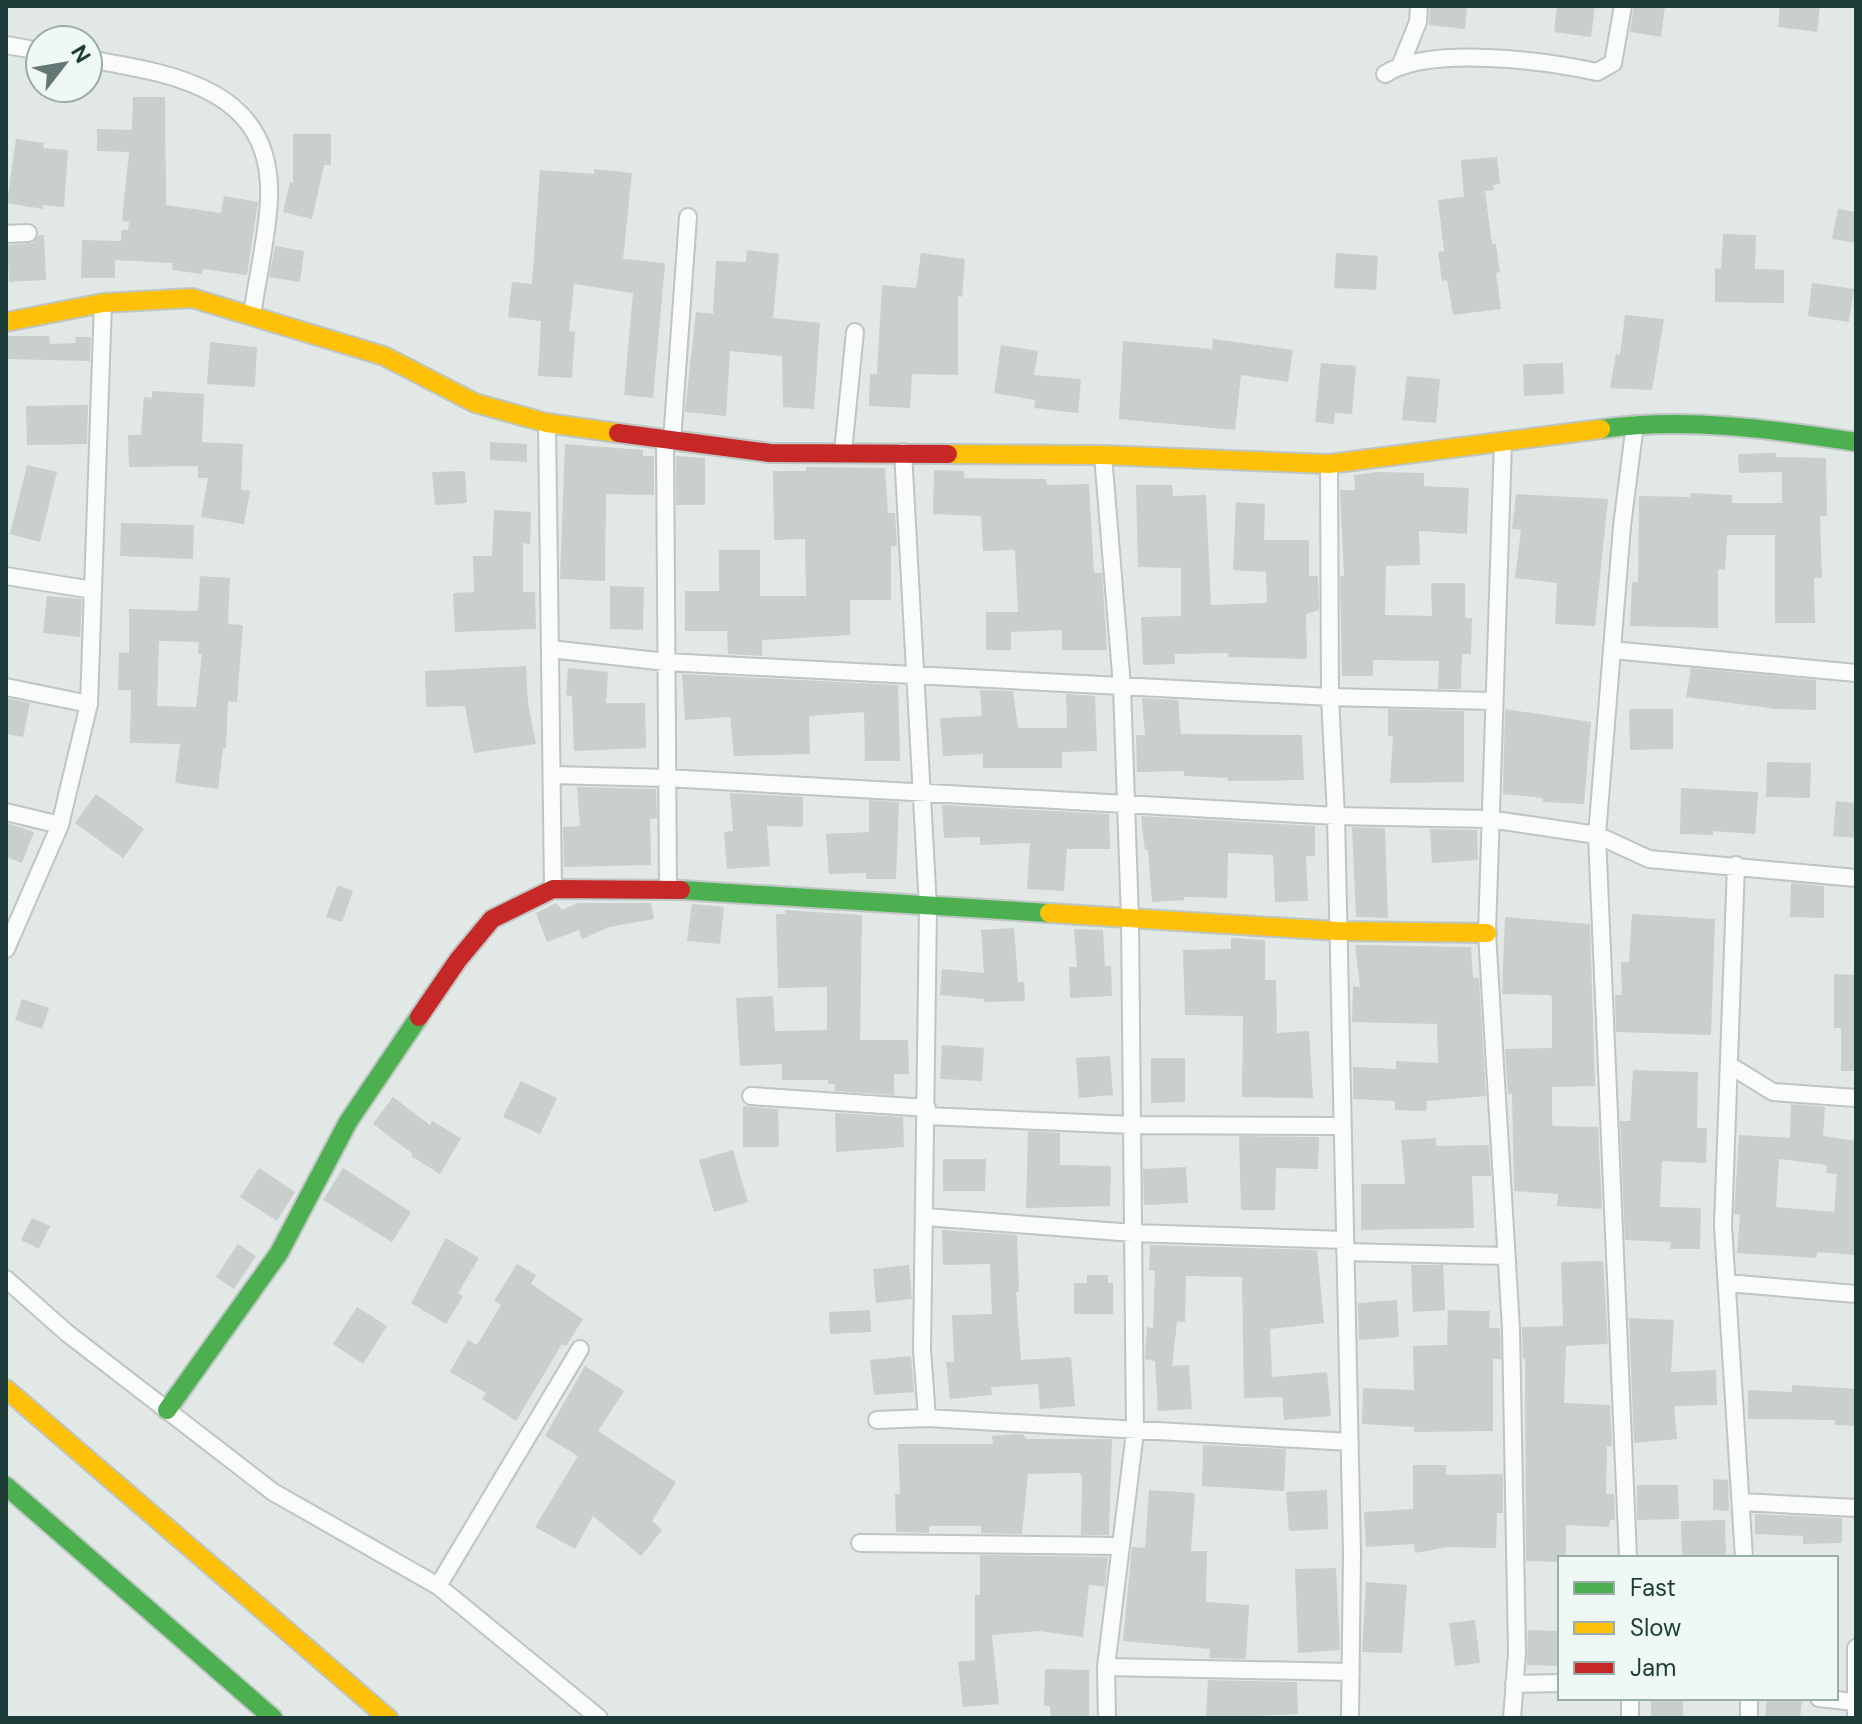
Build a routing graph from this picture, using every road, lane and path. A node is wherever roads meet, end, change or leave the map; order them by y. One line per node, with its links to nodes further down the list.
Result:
1 (1419, 6): 4 (street)
2 (1623, 6): 4 (street)
3 (104, 62): 10 (street)
4 (1401, 64): 5 (street)
5 (1385, 74)
6 (688, 217): 15 (street)
7 (28, 233): 8 (street)
8 (6, 234)
9 (103, 303): 10 (main road); 11 (main road); 23 (street)
10 (252, 316): 13 (main road)
11 (6, 322)
12 (855, 332): 18 (street)
13 (547, 423): 15 (main road); 24 (street)
14 (1635, 424): 16 (main road); 17 (main road); 25 (street)
15 (669, 440): 18 (main road); 26 (street)
16 (1503, 442): 21 (main road); 32 (street)
17 (1856, 442)
18 (843, 452): 19 (main road)
19 (903, 452): 20 (main road); 28 (street)
20 (1103, 455): 21 (main road); 29 (street)
21 (1329, 464): 31 (street)
22 (6, 576): 23 (street)
23 (93, 590): 33 (street)
24 (550, 649): 26 (street); 34 (street)
25 (1612, 650): 27 (street); 42 (street)
26 (666, 662): 28 (street); 35 (street)
27 (1856, 673)
28 (917, 675): 29 (street); 36 (street)
29 (1122, 686): 31 (street); 37 (street)
30 (6, 687): 33 (street)
31 (1330, 697): 32 (street); 39 (street)
32 (1493, 701): 40 (street)
33 (89, 704): 41 (street)
34 (552, 775): 35 (street); 45 (street)
35 (667, 778): 36 (street); 46 (street)
36 (923, 792): 37 (street); 47 (street)
37 (1125, 804): 39 (street); 48 (street)
38 (6, 812): 41 (street)
39 (1336, 816): 40 (street); 49 (street)
40 (1489, 819): 42 (street); 50 (street)
41 (60, 825): 51 (street)
42 (1597, 835): 43 (street); 77 (street)
43 (1736, 865): 44 (street); 52 (street)
44 (1856, 878)
45 (553, 889): 46 (main road); 67 (main road)
46 (668, 889): 47 (main road)
47 (928, 907): 48 (main road); 55 (street)
48 (1130, 919): 49 (main road); 56 (street)
49 (1337, 931): 50 (main road); 57 (street)
50 (1487, 933): 61 (street)
51 (6, 949)
52 (1729, 1065): 54 (street); 63 (street)
53 (751, 1096): 55 (street)
54 (1856, 1098)
55 (927, 1112): 56 (street); 58 (street)
56 (1132, 1125): 57 (street); 59 (street)
57 (1342, 1126): 60 (street)
58 (926, 1217): 59 (street); 68 (street)
59 (1133, 1233): 60 (street); 70 (street)
60 (1345, 1246): 61 (street); 71 (street)
61 (1506, 1256): 84 (street)
62 (6, 1279): 67 (street)
63 (1727, 1283): 64 (street); 73 (street)
64 (1856, 1294)
65 (580, 1349): 79 (street)
66 (6, 1389): 88 (main road)
67 (167, 1410): 79 (street)
68 (927, 1418): 69 (street); 70 (street)
69 (877, 1420)
70 (1135, 1432): 71 (street); 76 (street)
71 (1350, 1442): 82 (street)
72 (6, 1486): 87 (main road)
73 (1741, 1502): 74 (street); 78 (street)
74 (1856, 1508)
75 (860, 1543): 76 (street)
76 (1121, 1546): 81 (street)
77 (1628, 1556)
78 (1744, 1556)
79 (438, 1586): 89 (street)
80 (1856, 1648): 86 (street)
81 (1106, 1667): 82 (street); 90 (street)
82 (1351, 1672): 91 (street)
83 (1558, 1683): 84 (street)
84 (1514, 1684): 92 (street)
85 (1825, 1700): 86 (street)
86 (1855, 1710)
87 (273, 1718)
88 (388, 1718)
89 (599, 1718)
90 (1107, 1718)
91 (1350, 1718)
92 (1512, 1718)

